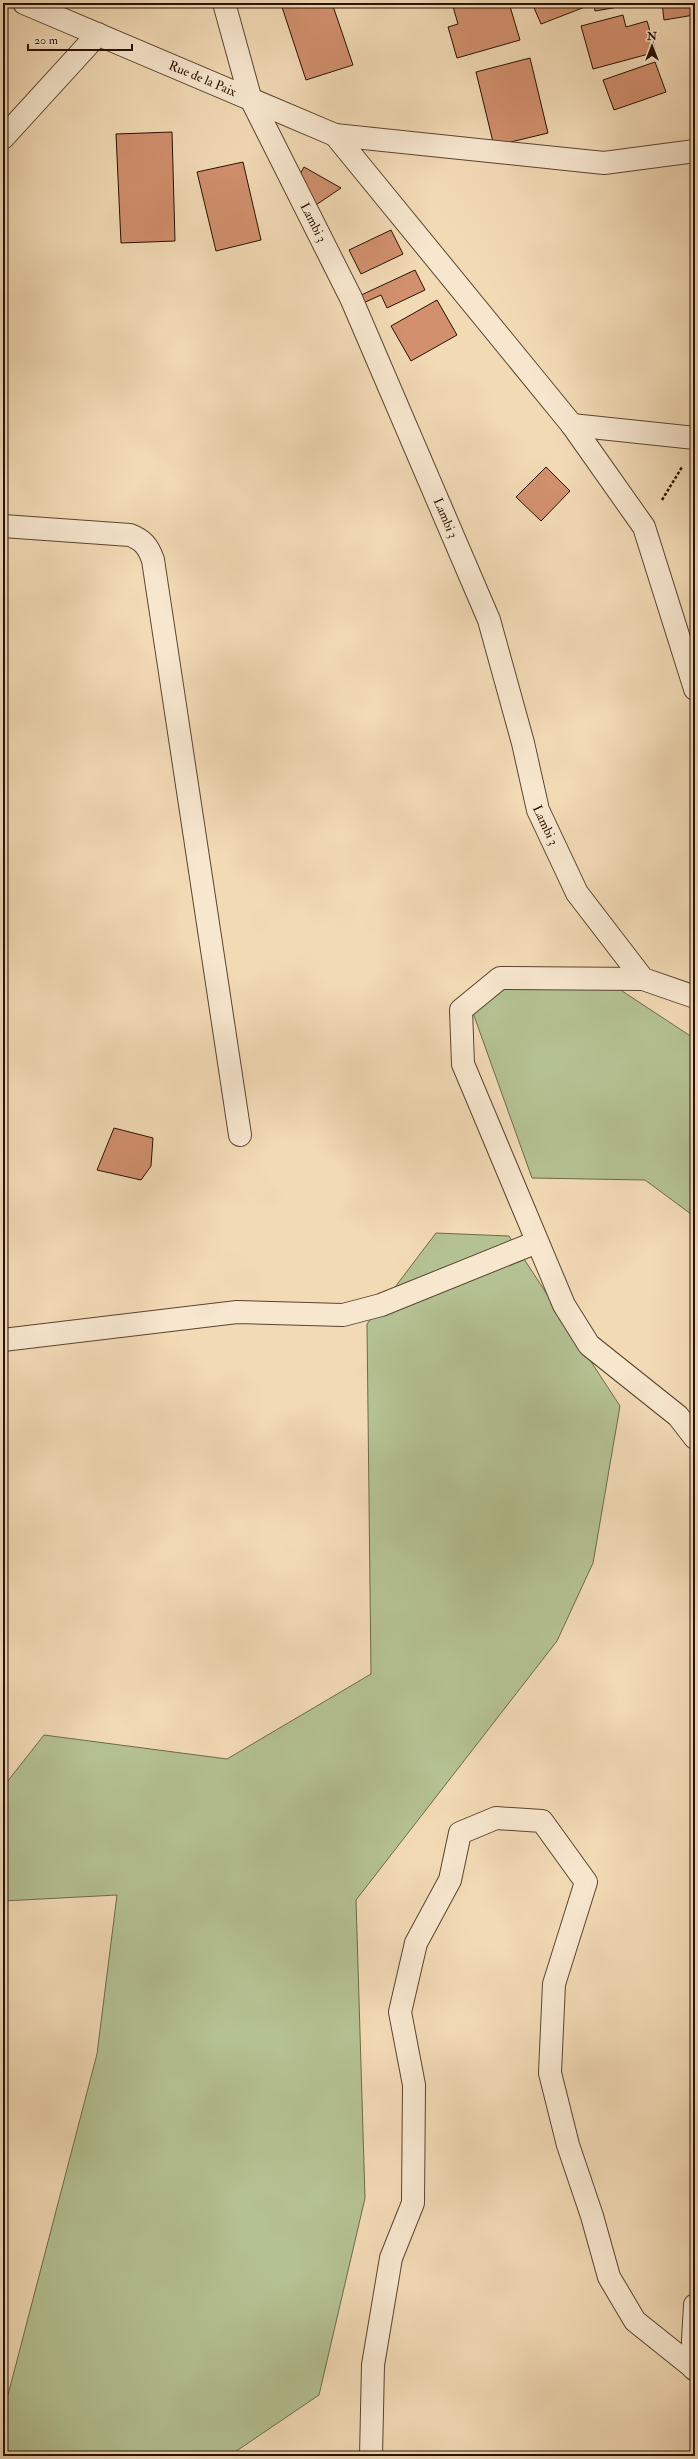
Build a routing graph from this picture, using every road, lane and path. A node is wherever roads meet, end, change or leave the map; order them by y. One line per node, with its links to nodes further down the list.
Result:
1 (24, 3): 3 (street, Rue de la Paix)
2 (224, 3): 4 (street, Lambi 3)
3 (98, 34): 4 (street, Rue de la Paix); 6 (street)
4 (250, 97): 5 (street, Rue de la Paix); 14 (street, Lambi 3)
5 (335, 135): 7 (street); 8 (street)
6 (3, 138)
7 (695, 151)
8 (572, 425): 9 (street); 12 (street)
9 (695, 438)
10 (686, 461): 12 (path)
11 (3, 526): 16 (street)
12 (644, 527): 13 (street)
13 (695, 689)
14 (643, 979): 15 (street); 17 (street)
15 (695, 997)
16 (240, 1135)
17 (537, 1242): 18 (street); 19 (street)
18 (3, 1340)
19 (695, 1438)
20 (695, 2305): 21 (street)
21 (695, 2369): 22 (street)
22 (371, 2456)

